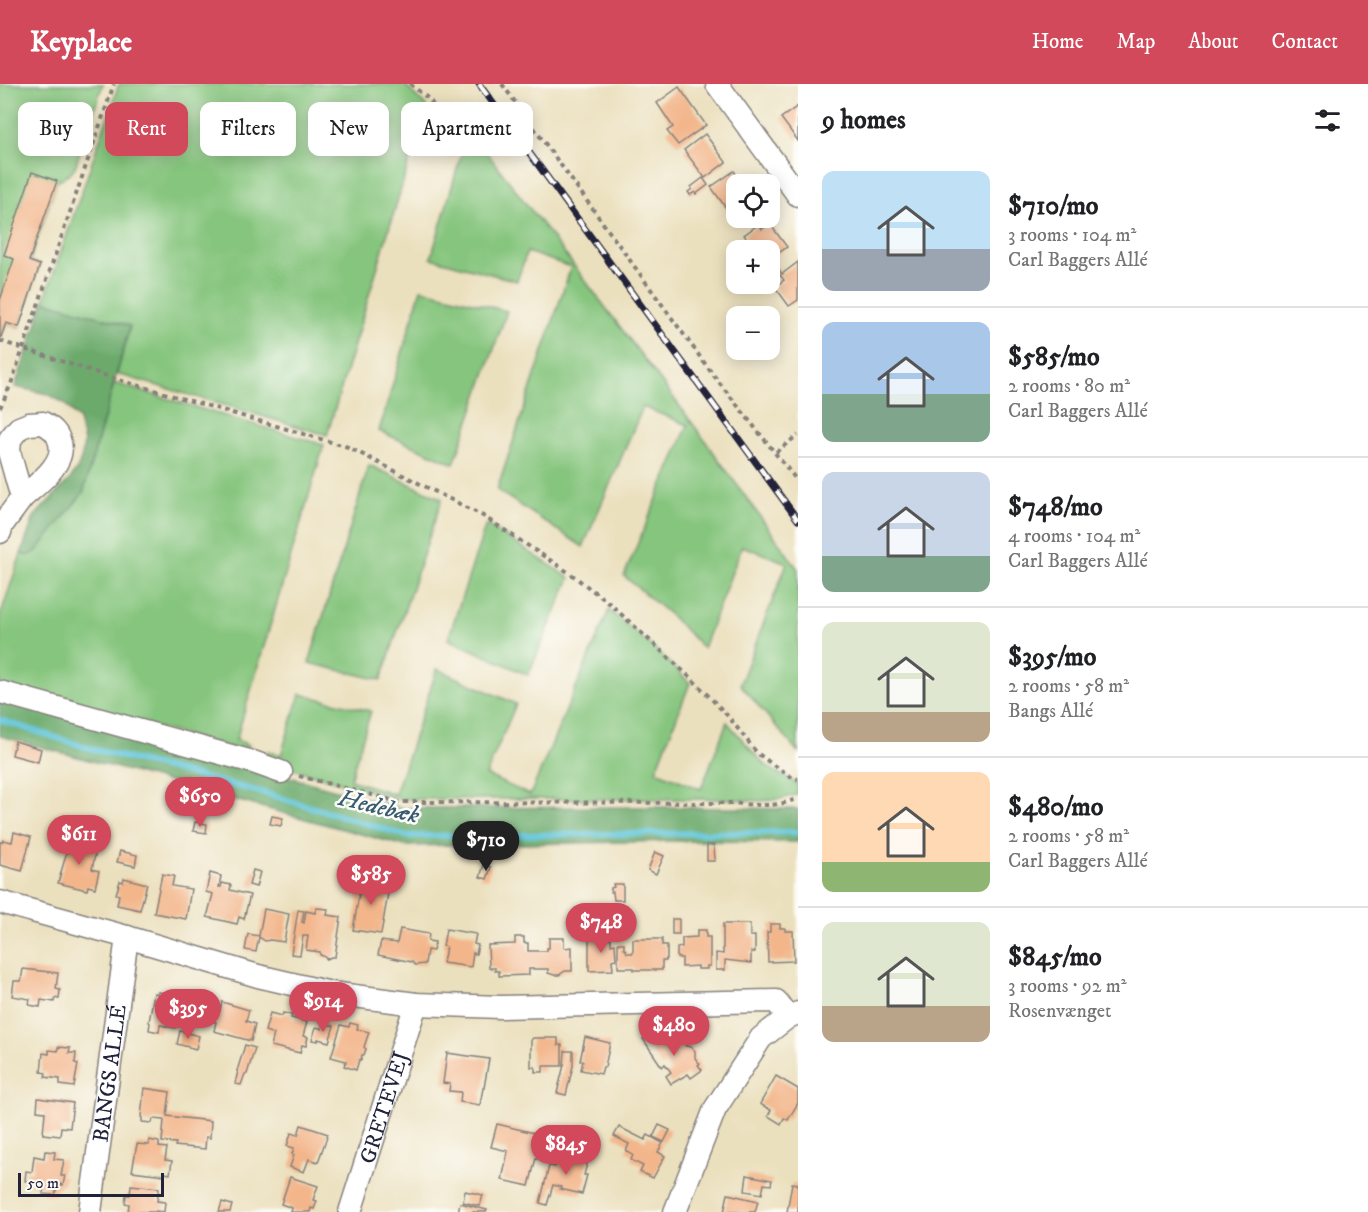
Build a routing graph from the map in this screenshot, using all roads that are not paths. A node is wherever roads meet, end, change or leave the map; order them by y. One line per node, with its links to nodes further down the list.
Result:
1 (717, 84): 2 (street)
2 (798, 195)
3 (22, 498): 4 (street)
4 (0, 532)
5 (0, 692): 6 (street)
6 (281, 772)
7 (0, 902): 8 (street)
8 (127, 937): 9 (street); 11 (street, BANGS ALLÉ)
9 (416, 1004): 10 (street); 12 (street, GRETEVEJ)
10 (793, 1015): 13 (street)
11 (90, 1212)
12 (350, 1212)
13 (675, 1212)

